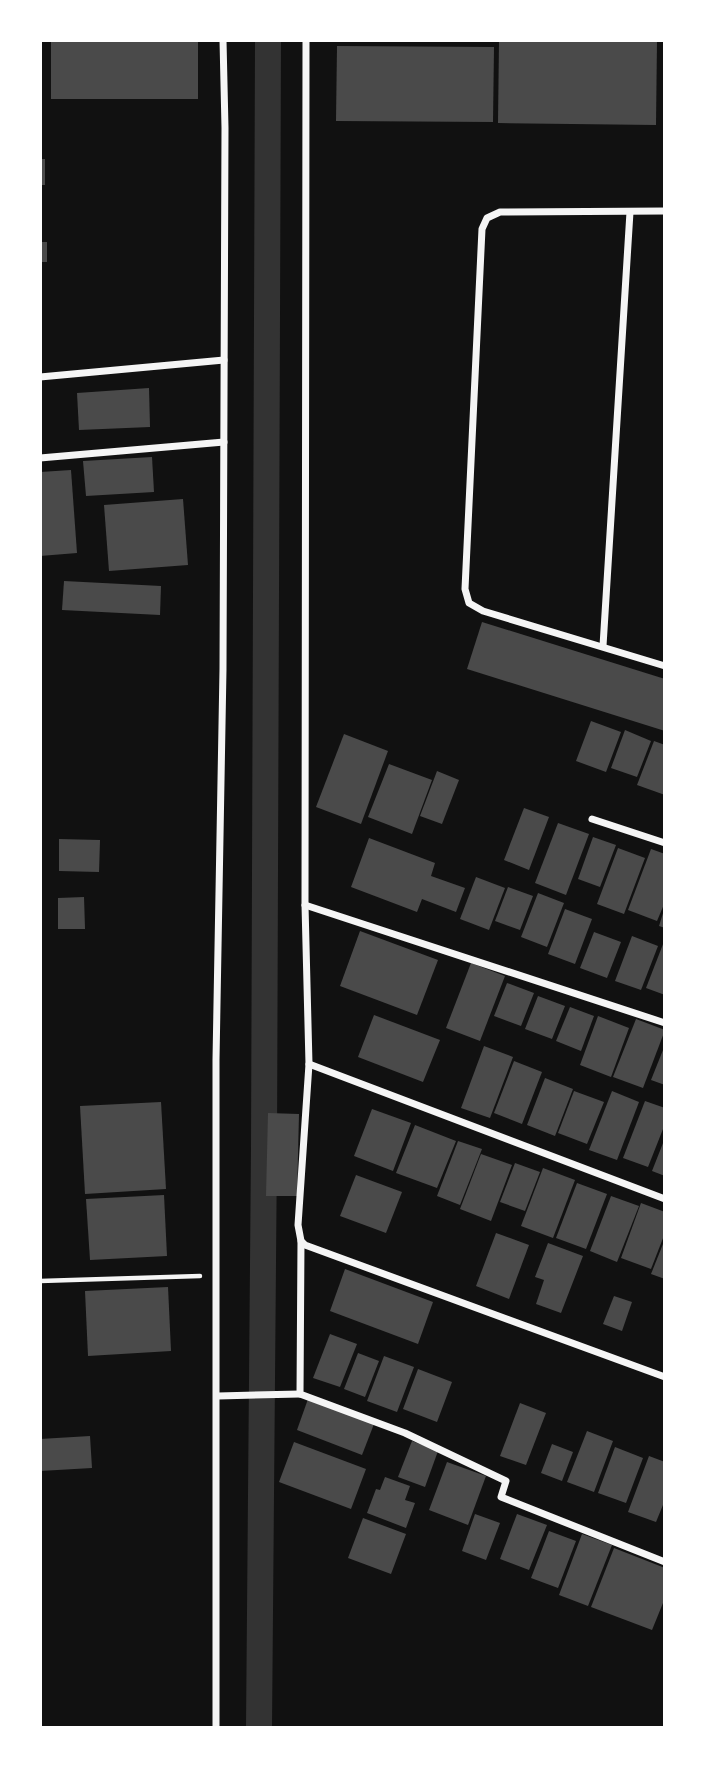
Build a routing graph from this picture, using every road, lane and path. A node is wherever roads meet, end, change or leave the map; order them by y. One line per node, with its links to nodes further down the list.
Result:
1 (223, 40): 5 (street)
2 (306, 40): 13 (street)
3 (665, 211): 4 (street)
4 (630, 212): 9 (street); 9 (street)
5 (224, 360): 6 (street); 7 (street)
6 (40, 377)
7 (224, 442): 8 (street); 18 (street)
8 (40, 458)
9 (603, 646): 10 (street)
10 (665, 666)
11 (592, 819): 12 (street)
12 (665, 843)
13 (305, 905): 14 (street); 15 (street)
14 (665, 1023)
15 (309, 1064): 16 (street); 17 (street)
16 (665, 1199)
17 (301, 1241): 20 (street); 21 (street)
18 (217, 1275): 19 (path); 22 (street)
19 (40, 1281)
20 (665, 1377)
21 (300, 1394): 22 (street); 23 (street)
22 (218, 1396): 24 (street)
23 (665, 1562)
24 (216, 1728)

